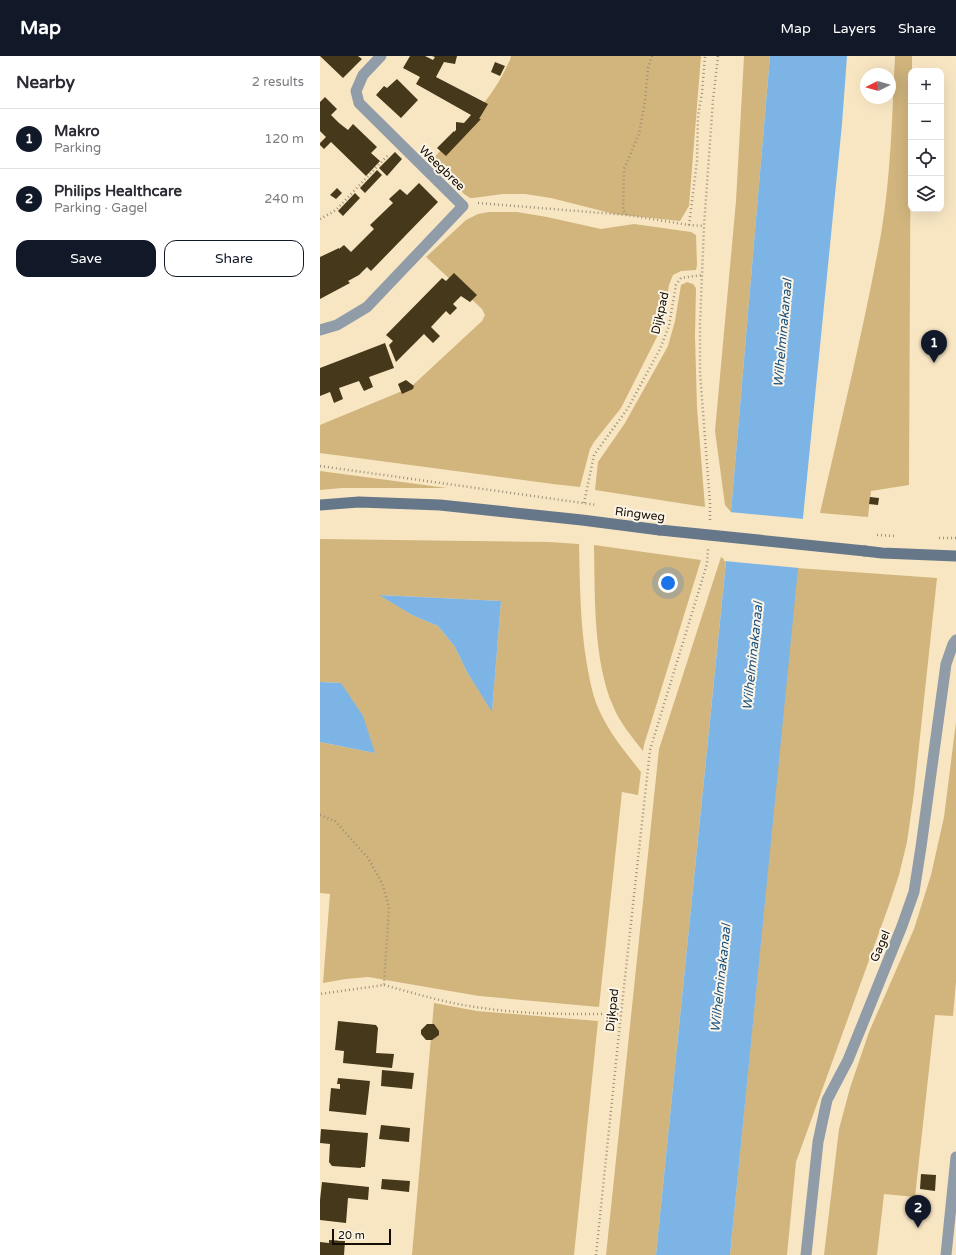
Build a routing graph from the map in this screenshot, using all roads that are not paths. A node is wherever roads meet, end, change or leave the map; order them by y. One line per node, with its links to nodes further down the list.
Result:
1 (382, 56): 2 (street, Weegbree)
2 (320, 330)
3 (320, 505): 4 (main road, Ringweg, bridge)
4 (956, 556)
5 (956, 640): 7 (street, Gagel)
6 (956, 1157): 8 (street)
7 (806, 1255)
8 (946, 1255)

